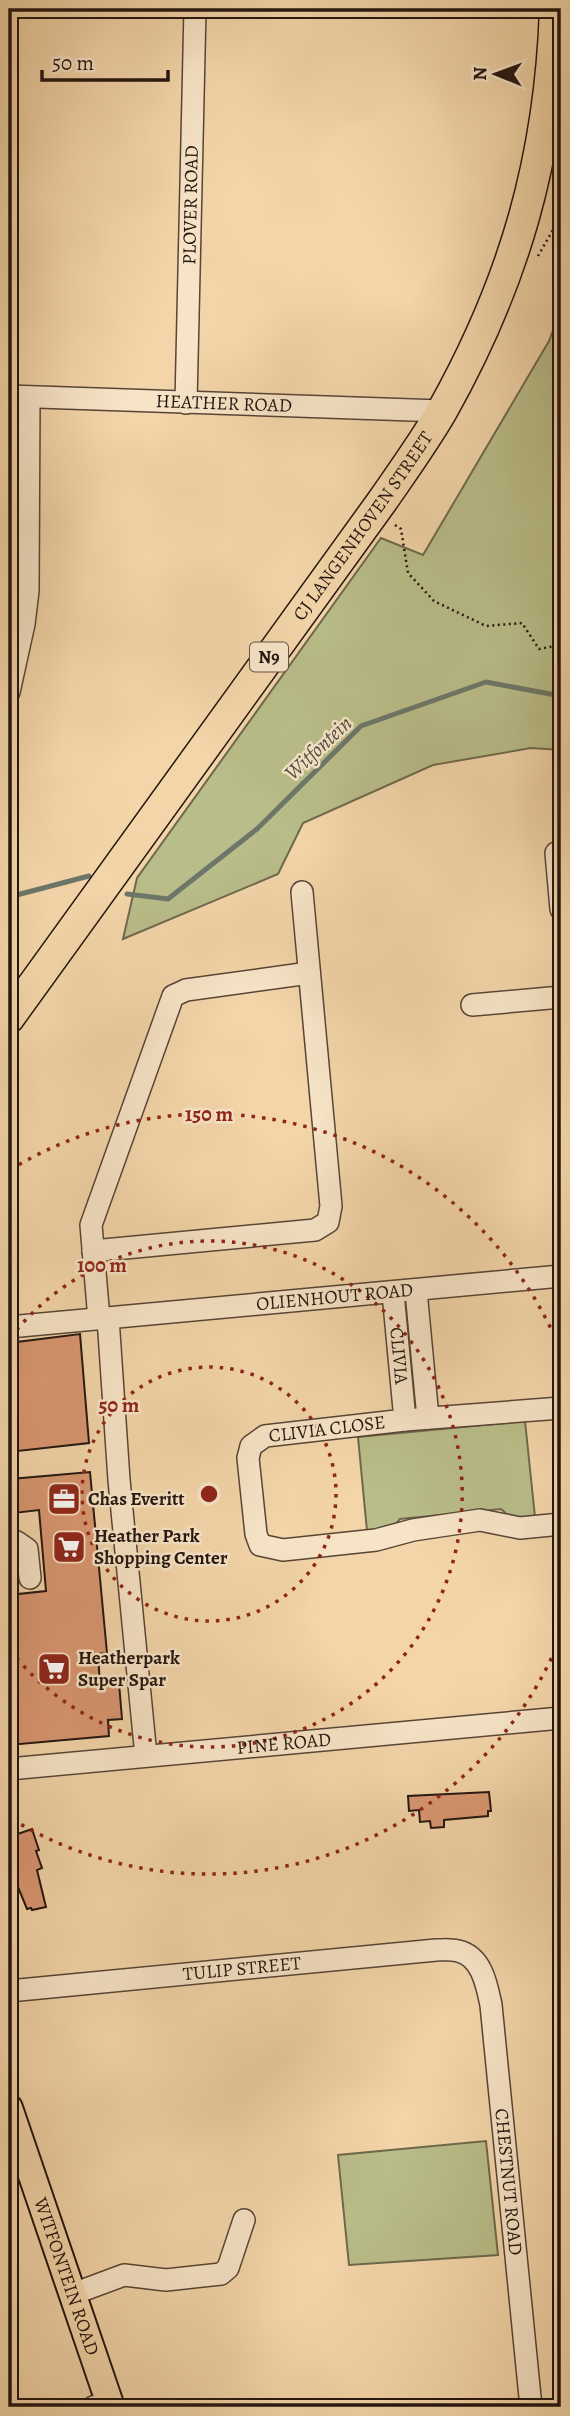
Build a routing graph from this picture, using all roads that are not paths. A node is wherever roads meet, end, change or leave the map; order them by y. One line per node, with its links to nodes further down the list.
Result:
1 (195, 9): 4 (street, PLOVER ROAD)
2 (555, 9): 5 (highway, CJ LANGENHOVEN STREET / N9)
3 (19, 397): 4 (street, HEATHER ROAD); 6 (street)
4 (186, 403): 5 (street, HEATHER ROAD)
5 (441, 411): 11 (highway, CJ LANGENHOVEN STREET / N9)
6 (9, 692)
7 (556, 853): 9 (street)
8 (302, 892): 10 (street)
9 (561, 909)
10 (309, 972): 16 (street); 16 (street)
11 (35, 982): 14 (street); 15 (highway, CJ LANGENHOVEN STREET / N9)
12 (561, 997): 13 (street)
13 (472, 1005)
14 (9, 1009)
15 (13, 1028)
16 (93, 1251): 20 (street)
17 (561, 1276): 18 (street, OLIENHOUT ROAD)
18 (416, 1291): 19 (street, OLIENHOUT ROAD); 23 (street, CLIVIA)
19 (393, 1293): 20 (street, OLIENHOUT ROAD); 24 (street, CLIVIA)
20 (103, 1319): 21 (street, OLIENHOUT ROAD); 29 (street)
21 (9, 1327)
22 (561, 1408): 23 (street, CLIVIA CLOSE)
23 (428, 1418): 24 (street, CLIVIA CLOSE)
24 (405, 1420): 25 (street, CLIVIA CLOSE)
25 (561, 1524)
26 (9, 1542): 27 (street)
27 (30, 1578)
28 (561, 1718): 29 (street, PINE ROAD)
29 (146, 1756): 30 (street, PINE ROAD)
30 (9, 1769)
31 (474, 1959): 32 (street, TULIP STREET); 37 (street, CHESTNUT ROAD)
32 (9, 1991)
33 (9, 2108): 35 (main road, WITFONTEIN ROAD)
34 (244, 2220): 35 (street)
35 (73, 2294): 36 (main road, WITFONTEIN ROAD)
36 (105, 2406)
37 (531, 2407)

